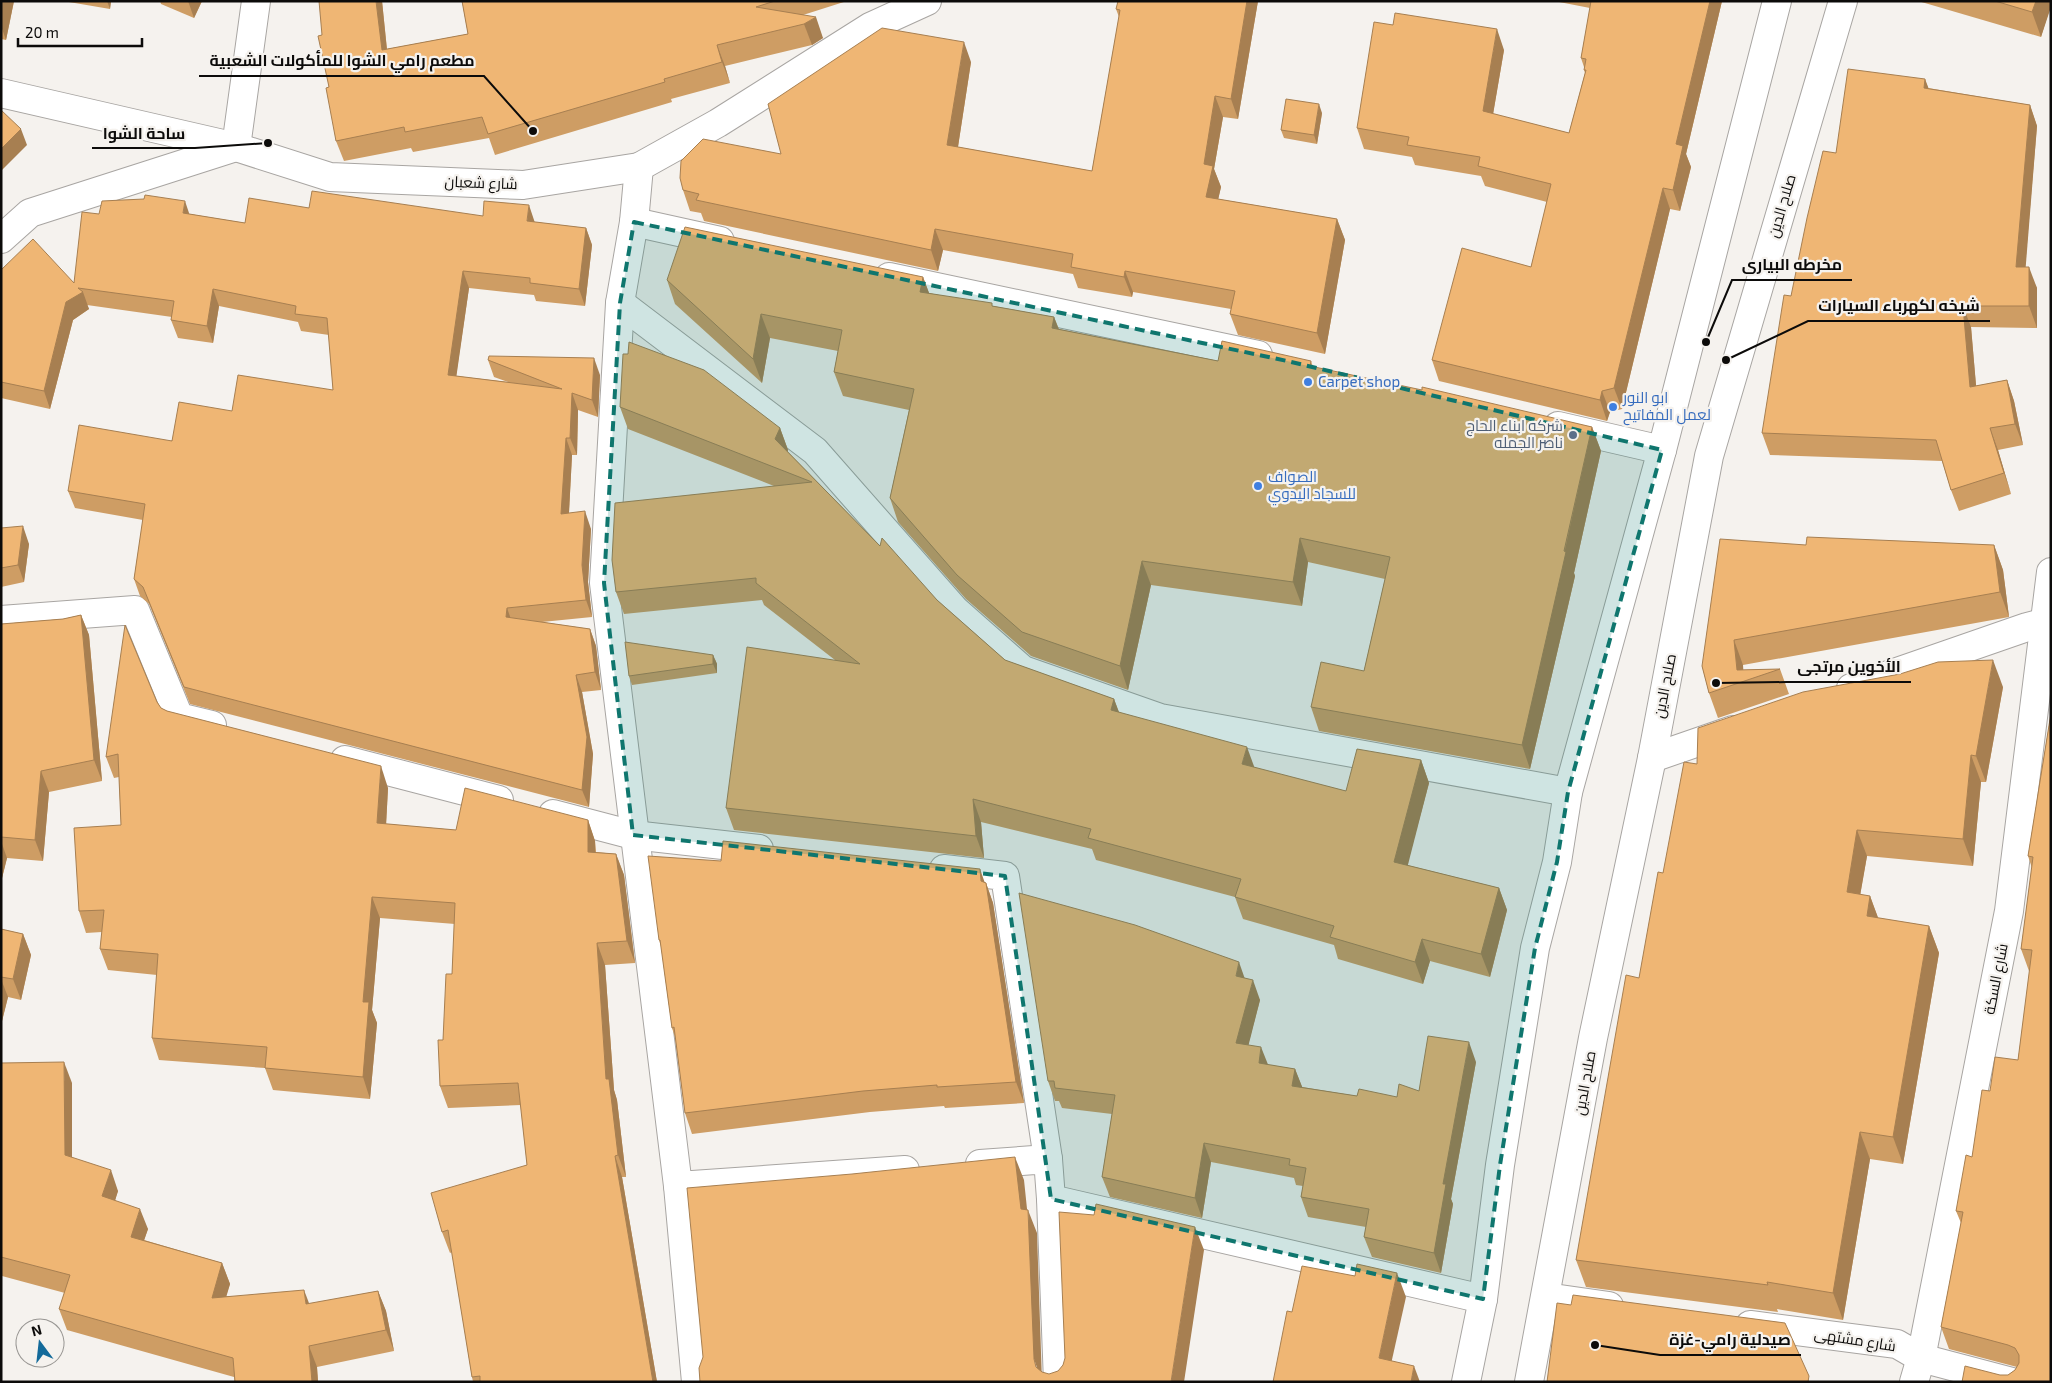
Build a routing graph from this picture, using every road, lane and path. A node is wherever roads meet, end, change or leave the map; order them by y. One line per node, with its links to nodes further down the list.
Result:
1 (256, 1): 6 (main road)
2 (926, 1): 7 (main road, شارع شعبان)
3 (1776, 1): 15 (main road)
4 (1843, 1): 23 (main road, صلاح الدين)
5 (1, 93): 6 (main road, شارع شعبان)
6 (236, 148): 7 (main road, شارع شعبان); 9 (main road)
7 (639, 167): 8 (main road)
8 (634, 222): 10 (main road); 12 (main road)
9 (1, 238)
10 (739, 245)
11 (864, 272): 13 (main road)
12 (620, 303): 24 (main road); 25 (main road)
13 (1287, 361)
14 (1537, 420): 15 (main road)
15 (1662, 450): 24 (main road)
16 (2051, 572): 18 (main road, شارع السكة)
17 (1, 620): 21 (main road)
18 (2048, 622): 19 (main road); 37 (main road, شارع السكة)
19 (1830, 696)
20 (1755, 722): 23 (main road)
21 (236, 732)
22 (324, 754): 25 (main road)
23 (1652, 758): 33 (main road, صلاح الدين)
24 (1568, 792): 34 (main road)
25 (633, 834): 26 (main road); 31 (main road)
26 (780, 851)
27 (917, 866): 28 (main road)
28 (1048, 1159): 29 (main road); 32 (main road)
29 (960, 1166)
30 (931, 1168): 31 (main road)
31 (678, 1186): 38 (main road)
32 (1051, 1199): 34 (main road); 39 (main road)
33 (1546, 1297): 35 (main road); 41 (main road, صلاح الدين)
34 (1483, 1298): 40 (main road)
35 (1634, 1309)
36 (1721, 1321): 37 (main road, شارع مشتهى)
37 (1918, 1370): 42 (main road, شارع مشتهى)
38 (696, 1382)
39 (1058, 1382)
40 (1466, 1382)
41 (1529, 1382)
42 (2012, 1382)

